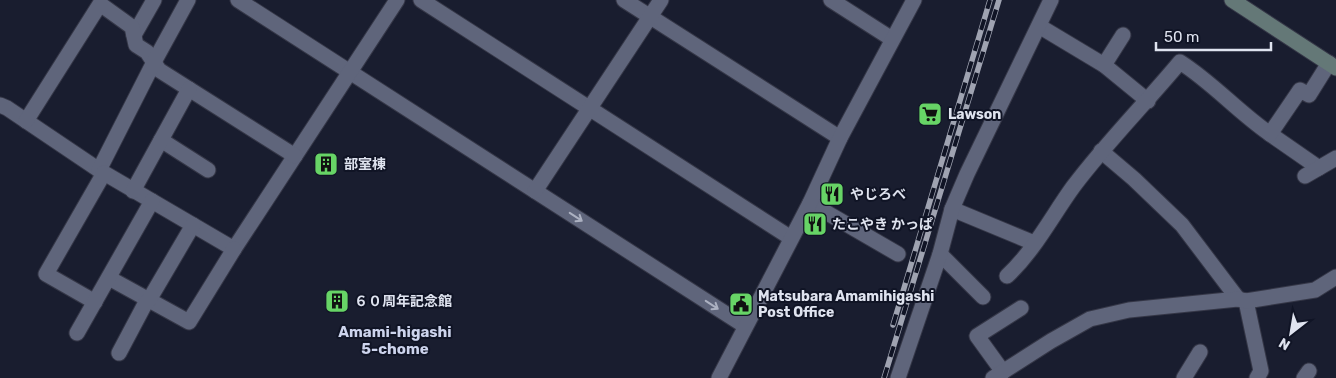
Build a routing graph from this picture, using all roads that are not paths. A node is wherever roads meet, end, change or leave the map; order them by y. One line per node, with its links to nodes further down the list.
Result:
1 (154, 0): 15 (street)
2 (188, 0): 18 (street)
3 (238, 0): 21 (street)
4 (398, 0): 21 (street)
5 (421, 0): 25 (street)
6 (624, 0): 13 (street)
7 (661, 0): 13 (street)
8 (831, 0): 17 (street)
9 (914, 0): 17 (street)
10 (1051, 0): 14 (street)
11 (1232, 0): 20 (main road)
12 (96, 2): 15 (street); 26 (street)
13 (650, 17): 25 (street); 28 (street)
14 (1039, 26): 19 (street); 41 (street)
15 (134, 35): 18 (street)
16 (1123, 35): 19 (street)
17 (892, 39): 28 (street)
18 (154, 62): 22 (street); 35 (street)
19 (1104, 65): 23 (street)
20 (1333, 65): 27 (street)
21 (350, 73): 31 (street); 38 (street)
22 (189, 89): 29 (street); 31 (street)
23 (1148, 101): 27 (street); 30 (street)
24 (0, 105): 26 (street)
25 (589, 107): 38 (street); 43 (street)
26 (26, 121): 35 (street)
27 (1270, 134): 33 (street)
28 (840, 138): 40 (street)
29 (161, 140): 34 (street); 37 (street)
30 (1101, 151): 44 (street); 53 (street)
31 (296, 156): 45 (street)
32 (1336, 158): 33 (street)
33 (1319, 168): 36 (street)
34 (208, 170)
35 (101, 172): 37 (street); 54 (street)
36 (1305, 176)
37 (133, 191): 39 (street)
38 (534, 191): 56 (street, one-way to 56)
39 (152, 201): 42 (street); 49 (street)
40 (810, 203): 43 (street); 46 (street)
41 (952, 209): 44 (street); 47 (street)
42 (193, 225): 45 (street); 52 (street)
43 (791, 238): 56 (street)
44 (1034, 243): 48 (street)
45 (234, 249): 52 (street)
46 (898, 254)
47 (940, 254): 51 (street); 62 (street)
48 (1008, 276)
49 (109, 278): 52 (street); 54 (street)
50 (1336, 278): 53 (street)
51 (983, 297)
52 (149, 300): 59 (street)
53 (1242, 300): 60 (street); 64 (street)
54 (95, 302): 57 (street)
55 (1021, 308): 60 (street)
56 (745, 326): 61 (street)
57 (77, 333)
58 (1200, 352): 63 (street)
59 (119, 353)
60 (998, 375)
61 (719, 378)
62 (898, 378)
63 (1184, 378)
64 (1257, 378)

